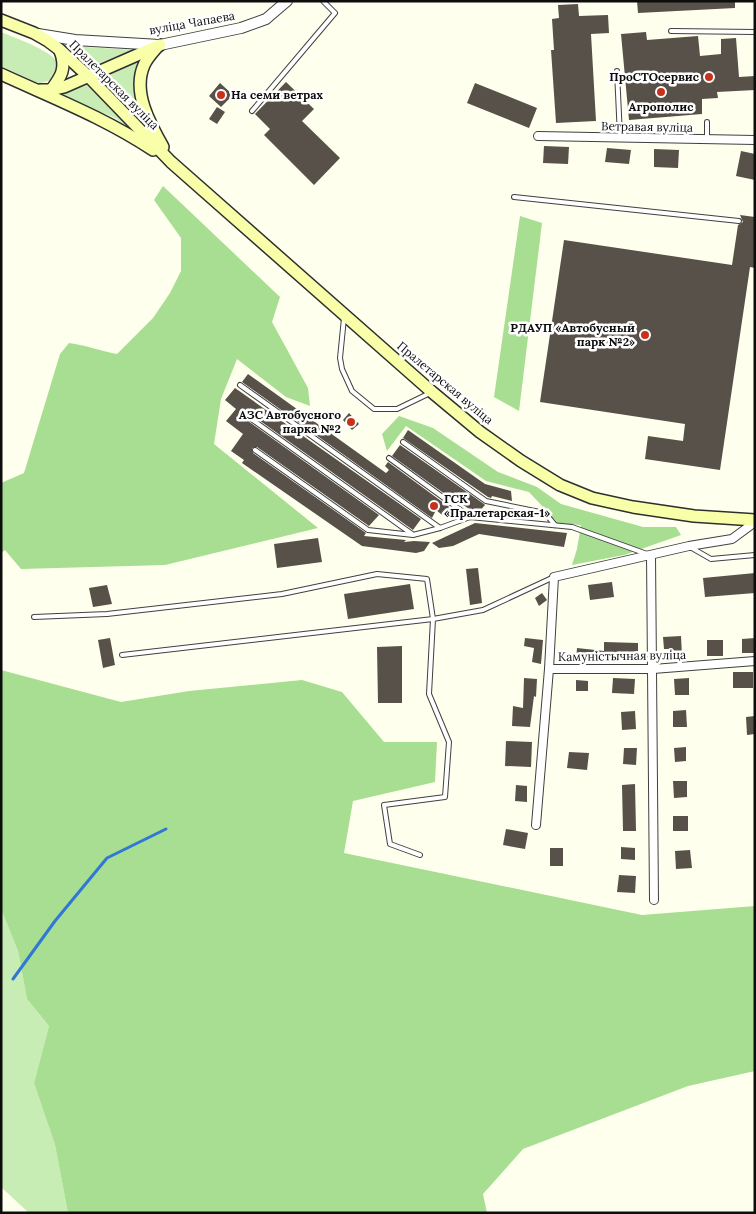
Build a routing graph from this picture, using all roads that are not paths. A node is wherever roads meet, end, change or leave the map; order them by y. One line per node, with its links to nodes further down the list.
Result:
1 (287, 1): 7 (street, вуліца Чапаева)
2 (323, 1): 14 (lane)
3 (1, 20): 6 (main road, Пралетарская вуліца)
4 (671, 32): 5 (lane)
5 (755, 32)
6 (34, 33): 7 (street, вуліца Чапаева); 8 (main road, Пралетарская вуліца)
7 (160, 44): 11 (main road); 20 (main road)
8 (60, 50): 11 (main road, Пралетарская вуліца); 13 (main road)
9 (616, 71): 17 (lane)
10 (1, 74): 12 (main road, Пралетарская вуліца)
11 (88, 76): 13 (main road); 20 (main road, Пралетарская вуліца)
12 (36, 90): 13 (main road); 20 (main road, Пралетарская вуліца)
13 (51, 90)
14 (252, 110)
15 (707, 122): 18 (lane)
16 (538, 136): 17 (street, Ветравая вуліца)
17 (620, 138): 18 (street, Ветравая вуліца)
18 (707, 139): 19 (street, Ветравая вуліца)
19 (755, 140)
20 (171, 162): 23 (main road, Пралетарская вуліца)
21 (514, 197): 22 (lane)
22 (739, 221)
23 (344, 314): 25 (main road, Пралетарская вуліца); 25 (lane)
24 (240, 385): 33 (lane)
25 (432, 392): 31 (main road, Пралетарская вуліца)
26 (243, 413): 34 (lane)
27 (403, 442): 32 (lane)
28 (255, 450): 34 (lane)
29 (389, 458): 30 (lane)
30 (470, 517): 32 (lane); 33 (lane)
31 (755, 521): 35 (street)
32 (555, 525): 36 (lane)
33 (440, 528): 34 (lane)
34 (412, 535)
35 (689, 546): 36 (street); 37 (lane)
36 (651, 555): 38 (street); 44 (street)
37 (755, 555)
38 (554, 577): 40 (lane); 43 (street)
39 (34, 617): 40 (lane)
40 (433, 619): 41 (lane); 46 (lane)
41 (122, 655)
42 (755, 661): 44 (street, Камуністычная вуліца)
43 (549, 668): 44 (street, Камуністычная вуліца); 45 (street)
44 (653, 669): 47 (street)
45 (536, 825)
46 (420, 855)
47 (654, 900)

